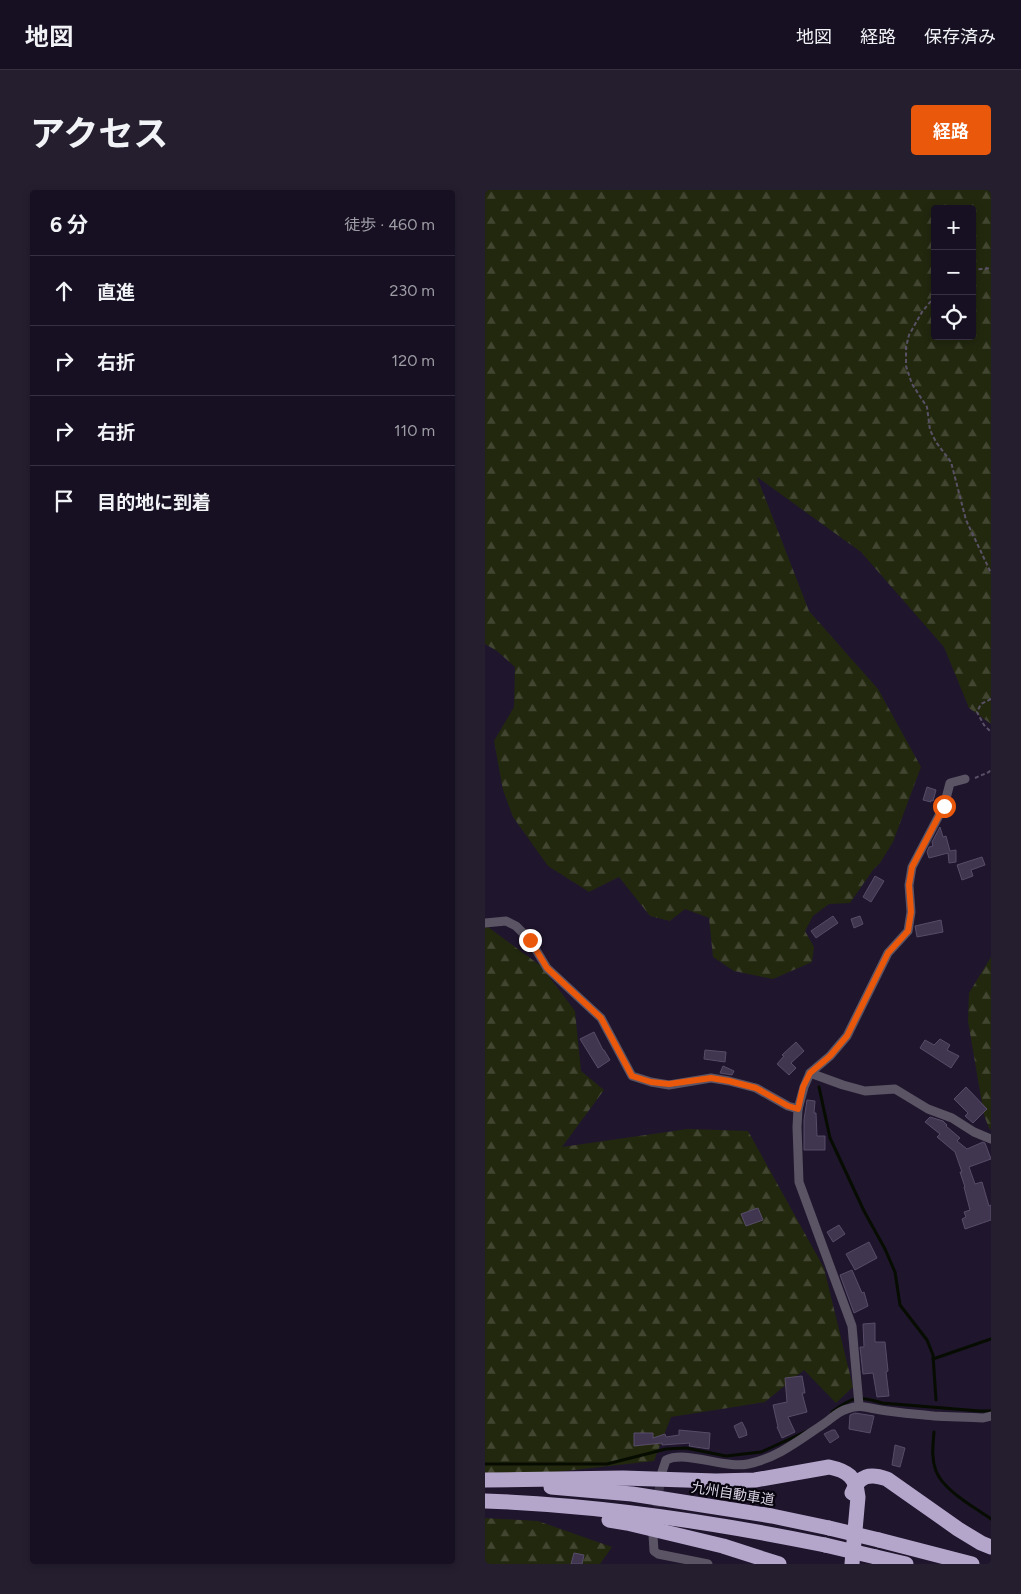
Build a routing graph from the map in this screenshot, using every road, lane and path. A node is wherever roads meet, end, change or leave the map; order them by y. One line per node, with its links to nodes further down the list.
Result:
1 (991, 268): 2 (path)
2 (976, 270)
3 (931, 301): 4 (path)
4 (991, 573)
5 (991, 699): 6 (path)
6 (991, 732)
7 (991, 769): 8 (path)
8 (965, 779): 10 (street)
9 (485, 923): 11 (street)
10 (810, 1073): 11 (street); 12 (street)
11 (798, 1109): 13 (street)
12 (991, 1139)
13 (859, 1400): 14 (street); 15 (street)
14 (991, 1416)
15 (662, 1472)
16 (485, 1480): 18 (highway)
17 (485, 1484): 28 (highway, 九州自動車道, bridge)
18 (855, 1484): 22 (highway); 25 (highway); 26 (highway)
19 (485, 1501): 20 (highway)
20 (522, 1502): 24 (highway); 27 (highway, bridge)
21 (653, 1535): 23 (street)
22 (991, 1547)
23 (709, 1564)
24 (779, 1564)
25 (843, 1564)
26 (852, 1564)
27 (906, 1564)
28 (972, 1564)

